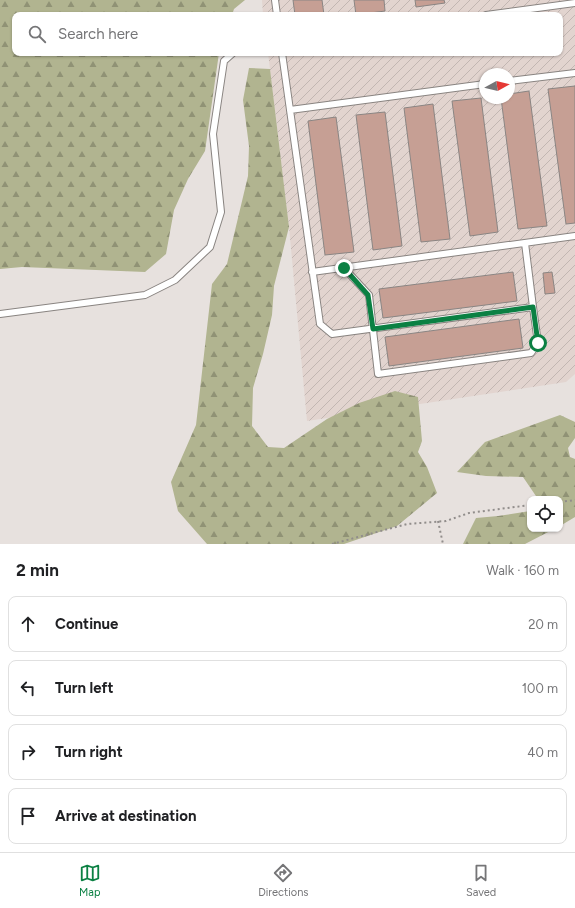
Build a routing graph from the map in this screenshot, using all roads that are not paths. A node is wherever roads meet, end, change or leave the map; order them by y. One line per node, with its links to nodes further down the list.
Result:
1 (275, 0): 3 (lane)
2 (575, 3): 4 (lane)
3 (277, 12)
4 (508, 12)
5 (230, 56): 16 (lane)
6 (282, 56): 10 (lane)
7 (575, 73): 8 (lane)
8 (515, 80)
9 (479, 85): 10 (lane)
10 (290, 110): 14 (lane)
11 (575, 236): 12 (lane)
12 (525, 243): 13 (lane); 15 (lane)
13 (344, 268): 14 (lane); 17 (lane)
14 (312, 272): 17 (lane)
15 (533, 307): 17 (lane); 17 (lane)
16 (0, 314)
17 (373, 329)

